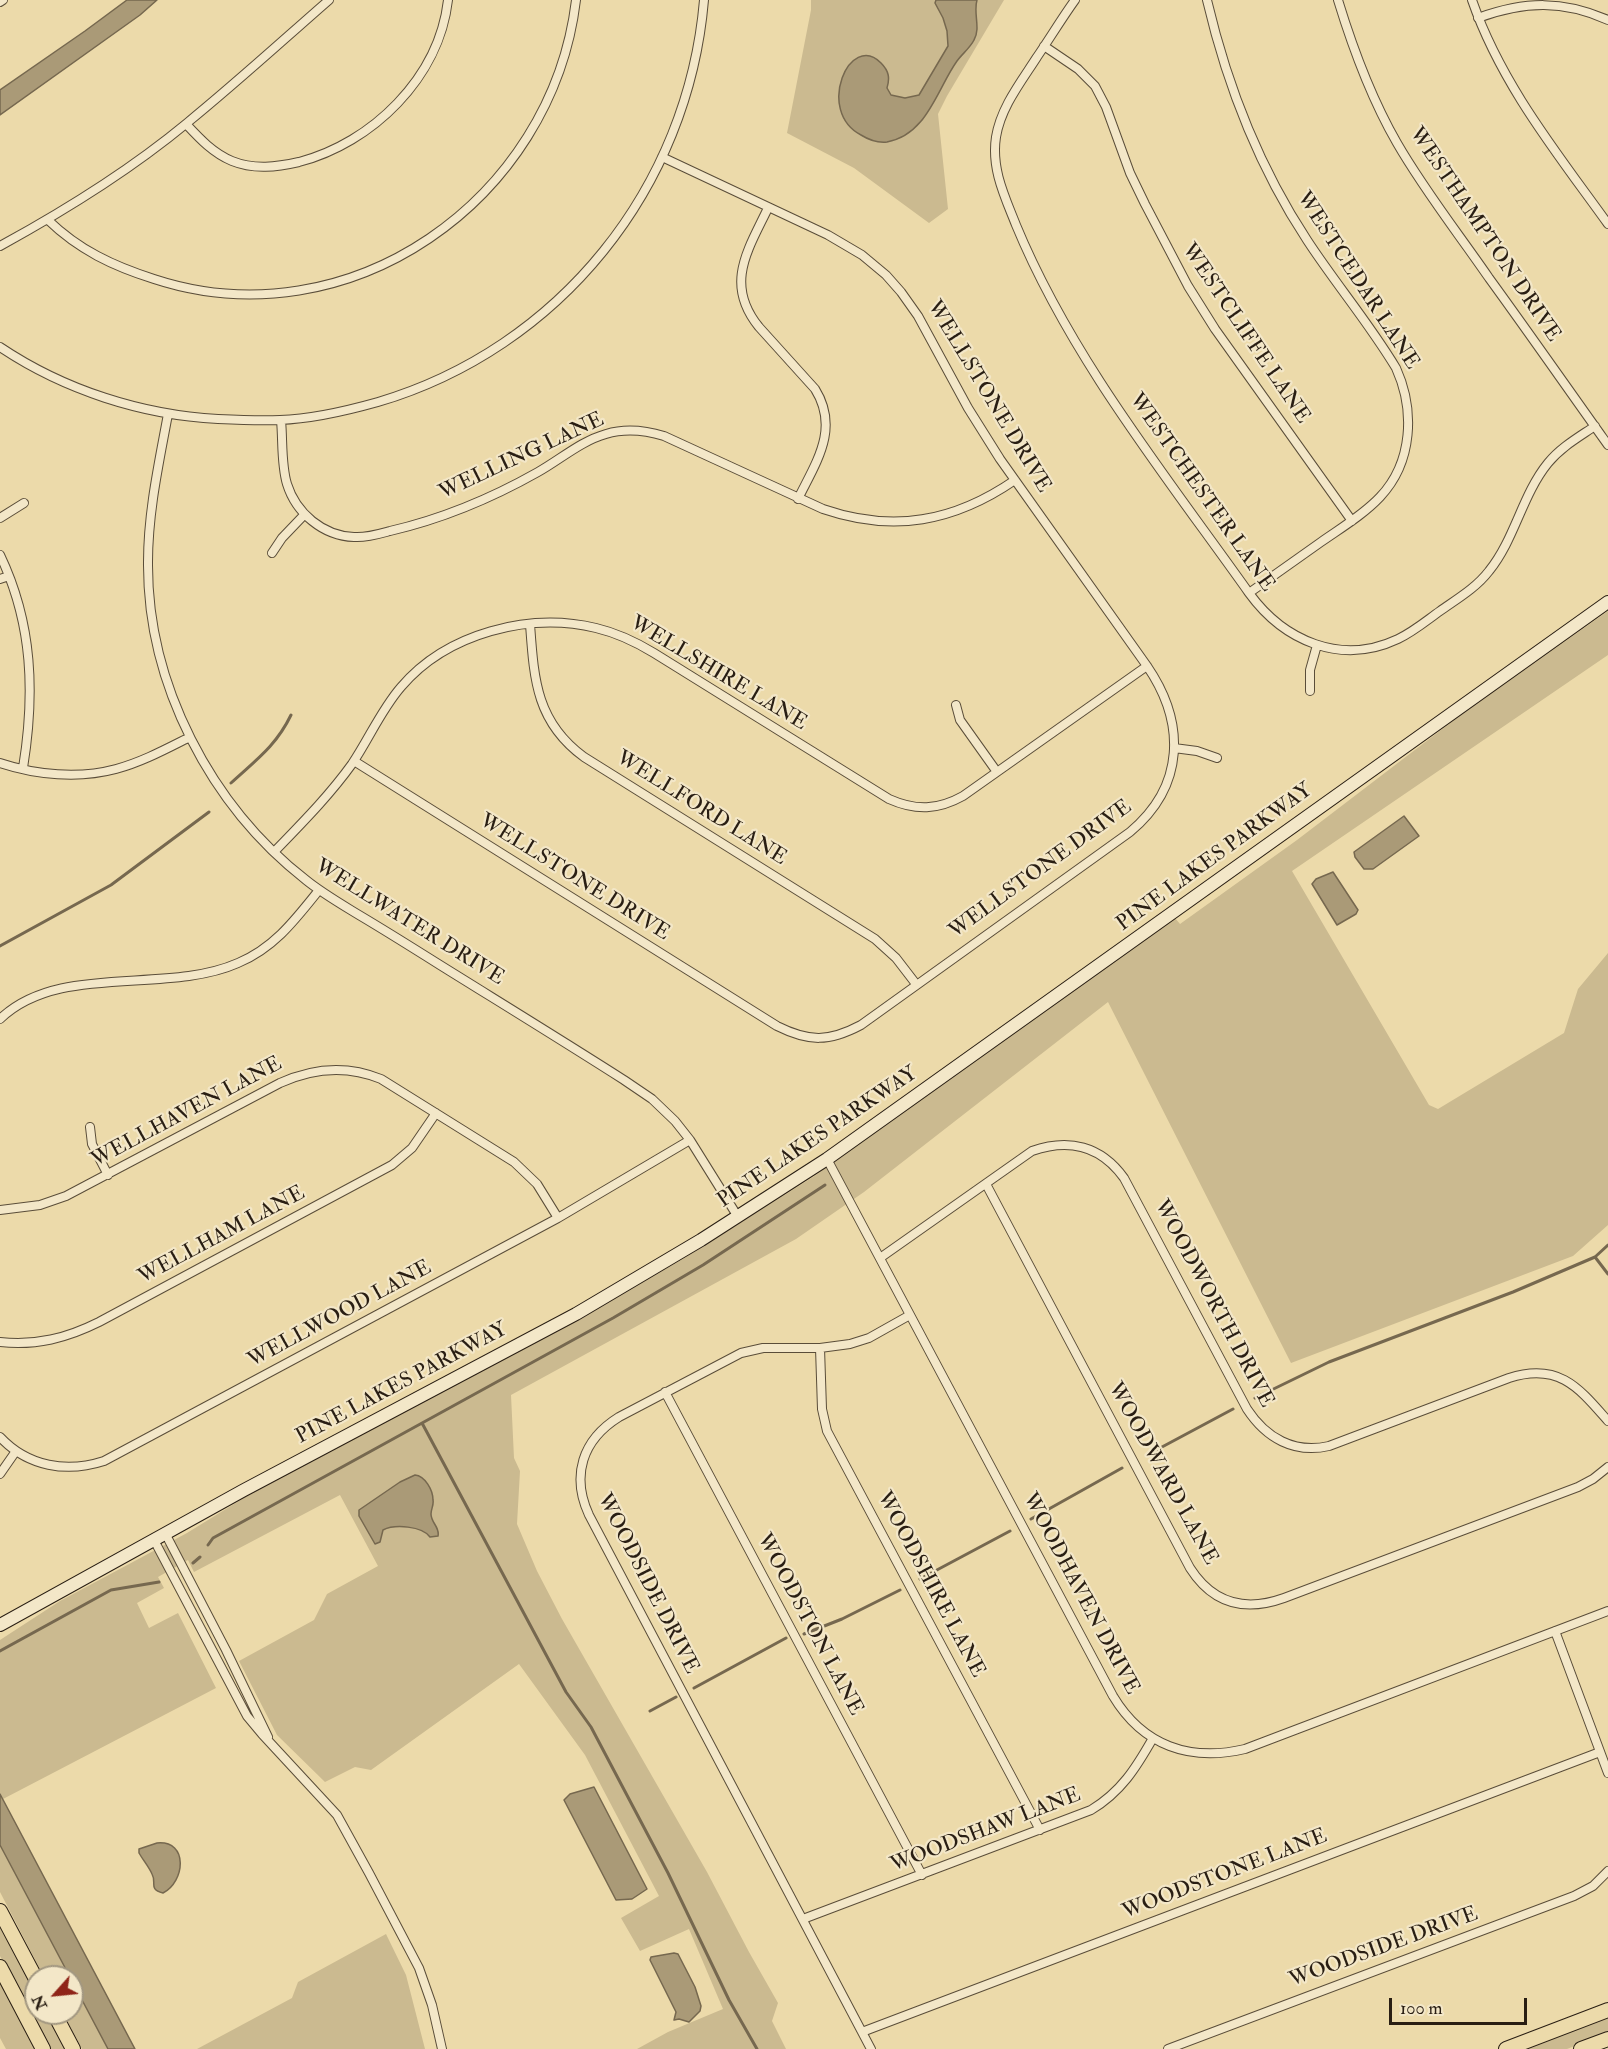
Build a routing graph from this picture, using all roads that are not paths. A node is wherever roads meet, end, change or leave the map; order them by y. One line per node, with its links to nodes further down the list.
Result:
1 (329, 0): 12 (street)
2 (448, 0): 12 (street)
3 (576, 0): 15 (street)
4 (704, 0): 13 (street)
5 (1075, 0): 11 (street, WESTCHESTER LANE)
6 (1207, 0): 28 (street, WESTCEDAR LANE)
7 (1338, 0): 21 (street, WESTHAMPTON DRIVE)
8 (1472, 0): 9 (street)
9 (1478, 18): 10 (street); 16 (street)
10 (1608, 20)
11 (1044, 46): 28 (street, WESTCLIFFE LANE); 32 (street, WESTCHESTER LANE)
12 (186, 124): 15 (street)
13 (662, 158): 14 (street, WELLSTONE DRIVE); 20 (street)
14 (768, 208): 23 (street, WELLSTONE DRIVE); 24 (street)
15 (48, 220): 17 (street)
16 (1608, 224)
17 (0, 246)
18 (0, 347): 19 (street)
19 (168, 414): 20 (street); 39 (street, WELLWATER DRIVE)
20 (281, 420): 26 (street, WELLING LANE)
21 (1595, 426): 22 (street, WESTHAMPTON DRIVE); 35 (street, WESTCHESTER LANE)
22 (1608, 444)
23 (1014, 480): 24 (street, WELLING LANE); 36 (street, WELLSTONE DRIVE)
24 (798, 499): 26 (street, WELLING LANE)
25 (24, 503): 27 (street)
26 (304, 515): 29 (street)
27 (0, 518)
28 (1352, 520): 32 (street, WESTCEDAR LANE)
29 (272, 553)
30 (0, 555): 31 (street)
31 (5, 578): 44 (street)
32 (1249, 593): 35 (street, WESTCHESTER LANE)
33 (1608, 602): 54 (street, PINE LAKES PARKWAY)
34 (530, 624): 42 (street, WELLSHIRE LANE); 45 (street, WELLSHIRE LANE); 49 (street, WELLFORD LANE)
35 (1317, 645): 37 (street)
36 (1147, 666): 40 (street, WELLSTONE DRIVE); 45 (street, WELLSHIRE LANE)
37 (1310, 691)
38 (956, 705): 45 (street)
39 (190, 738): 44 (street); 47 (street, WELLWATER DRIVE)
40 (1174, 748): 41 (street); 49 (street, WELLSTONE DRIVE)
41 (1217, 758)
42 (354, 761): 47 (street, WELLSHIRE LANE); 49 (street, WELLSTONE DRIVE)
43 (2, 764): 44 (street); 46 (street)
44 (23, 768)
45 (997, 772)
46 (0, 776)
47 (274, 852): 48 (street, WELLWATER DRIVE)
48 (319, 890): 50 (street); 53 (street, WELLWATER DRIVE)
49 (916, 984)
50 (0, 1019)
51 (436, 1113): 55 (street, WELLHAVEN LANE); 59 (street, WELLHAVEN LANE); 62 (street, WELLHAM LANE)
52 (90, 1127): 55 (street)
53 (690, 1140): 58 (street, WELLWATER DRIVE); 59 (street, WELLWOOD LANE)
54 (827, 1159): 58 (street, PINE LAKES PARKWAY); 60 (street, WOODHAVEN DRIVE)
55 (108, 1174): 57 (street, WELLHAVEN LANE)
56 (986, 1184): 60 (street, WOODWORTH DRIVE); 65 (street, WOODWORTH DRIVE); 68 (street, WOODWARD LANE)
57 (0, 1210)
58 (738, 1216): 70 (street, PINE LAKES PARKWAY)
59 (558, 1218): 67 (street, WELLWOOD LANE)
60 (880, 1258): 61 (street, WOODHAVEN DRIVE)
61 (910, 1315): 63 (street, WOODSIDE DRIVE); 75 (street, WOODHAVEN DRIVE)
62 (0, 1342)
63 (820, 1348): 64 (street, WOODSIDE DRIVE); 79 (street, WOODSHIRE LANE)
64 (665, 1392): 81 (street, WOODSTON LANE); 83 (street, WOODSIDE DRIVE)
65 (1608, 1421)
66 (0, 1437): 67 (street, WELLWOOD LANE)
67 (16, 1451): 69 (street)
68 (1608, 1467)
69 (0, 1474)
70 (165, 1533): 71 (street, PINE LAKES PARKWAY); 76 (street)
71 (153, 1540): 73 (street, PINE LAKES PARKWAY); 76 (street)
72 (1608, 1611): 74 (street, WOODHAVEN DRIVE)
73 (0, 1624)
74 (1555, 1631): 75 (street, WOODHAVEN DRIVE); 77 (street)
75 (1154, 1738): 79 (street, WOODSHAW LANE)
76 (270, 1743): 92 (street)
77 (1600, 1752): 78 (street); 88 (street, WOODSTONE LANE)
78 (1608, 1773)
79 (1040, 1830): 81 (street, WOODSHAW LANE)
80 (1608, 1871): 94 (street, WOODSIDE DRIVE)
81 (922, 1875): 83 (street, WOODSHAW LANE)
82 (0, 1911): 84 (main road)
83 (803, 1919): 88 (street, WOODSIDE DRIVE)
84 (29, 1965)
85 (0, 1967): 90 (main road)
86 (1608, 2010): 95 (main road)
87 (60, 2025): 91 (main road)
88 (862, 2032): 93 (street, WOODSIDE DRIVE)
89 (1608, 2039): 96 (main road)
90 (44, 2049)
91 (73, 2049)
92 (442, 2049)
93 (872, 2049)
94 (1168, 2049)
95 (1506, 2049)
96 (1581, 2049)

